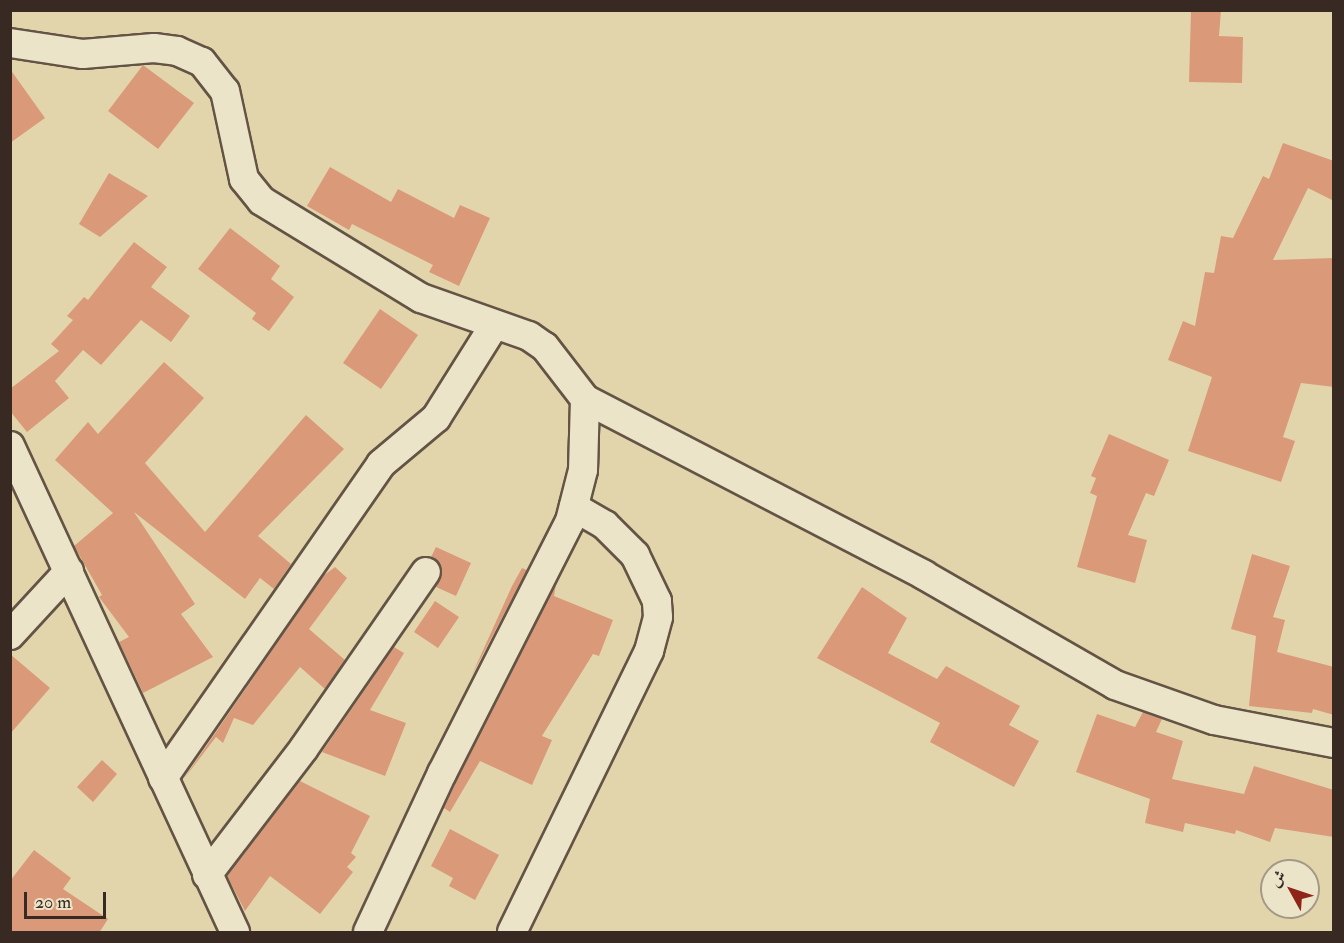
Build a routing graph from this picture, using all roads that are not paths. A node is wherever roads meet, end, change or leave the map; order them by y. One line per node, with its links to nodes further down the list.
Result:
1 (10, 43): 2 (street)
2 (493, 327): 3 (street); 10 (street)
3 (585, 399): 5 (street); 9 (street)
4 (10, 446): 6 (street)
5 (574, 507): 13 (street); 14 (street)
6 (69, 571): 8 (street); 10 (street)
7 (426, 572): 11 (street)
8 (10, 635)
9 (1334, 743)
10 (163, 778): 11 (street)
11 (207, 875): 12 (street)
12 (235, 933)
13 (368, 933)
14 (512, 933)

